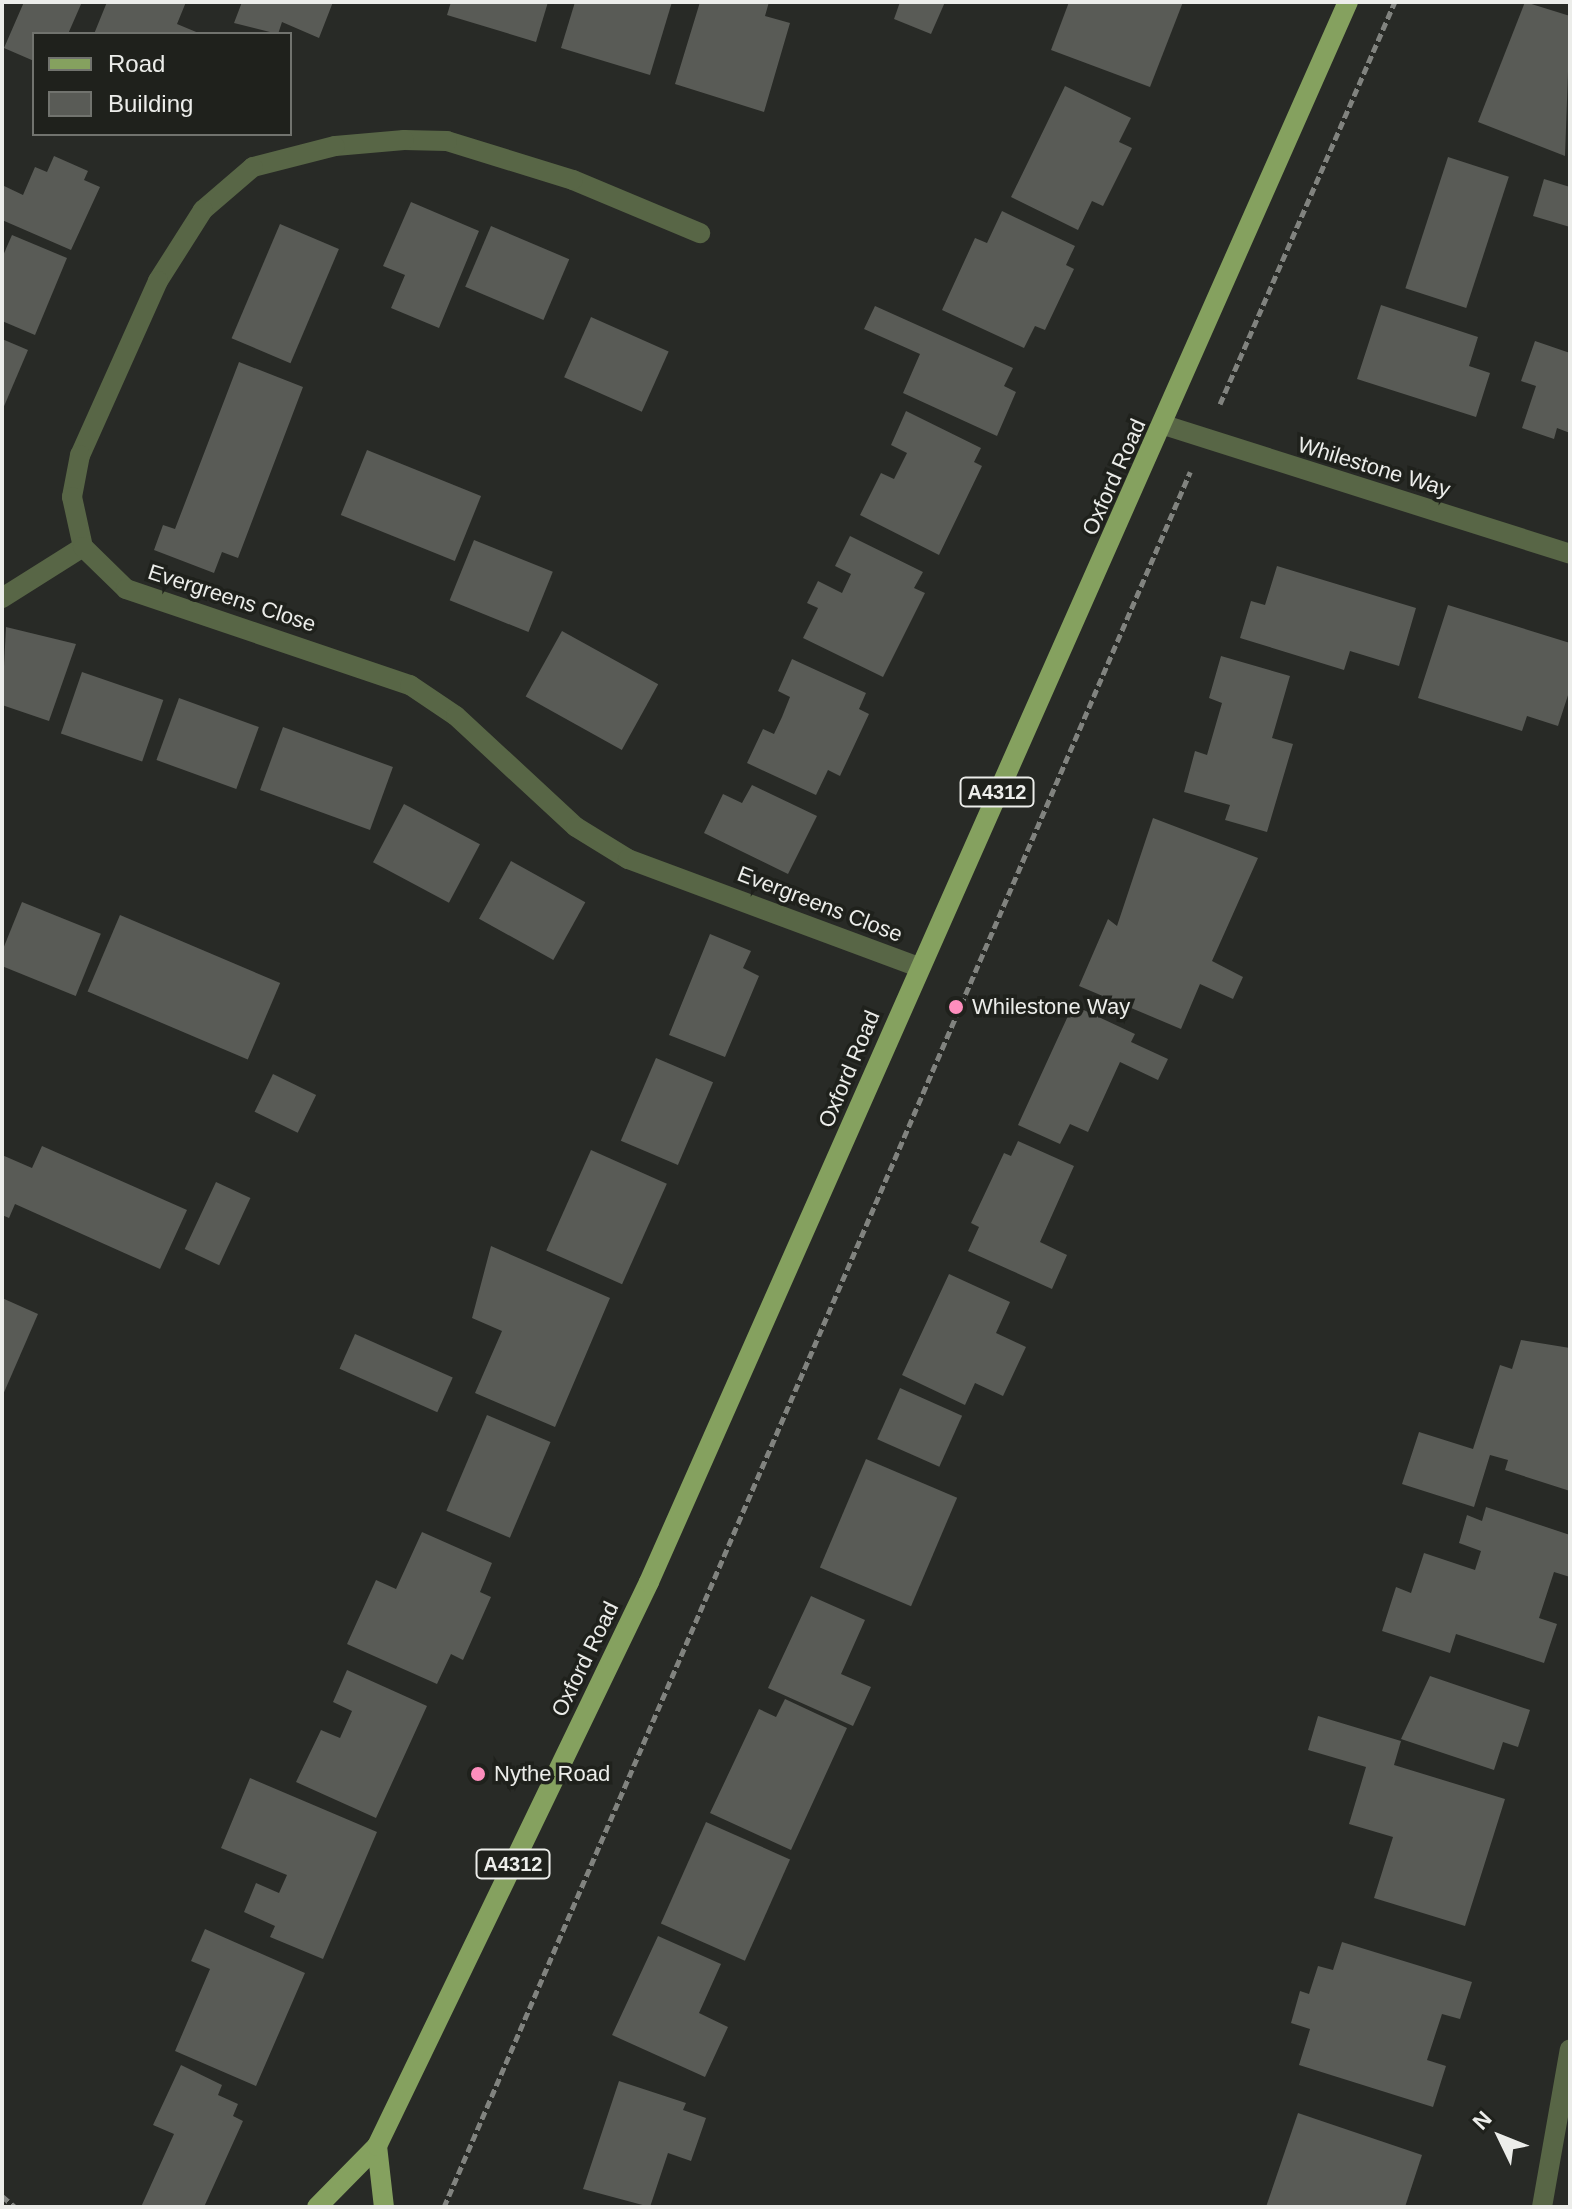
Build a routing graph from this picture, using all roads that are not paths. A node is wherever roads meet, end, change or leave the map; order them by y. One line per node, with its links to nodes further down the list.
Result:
1 (1348, 2): 3 (main road, Oxford Road / A4312)
2 (700, 233): 4 (street)
3 (1164, 425): 5 (street, Whilestone Way); 7 (main road, Oxford Road / A4312)
4 (83, 547): 6 (street); 7 (street, Evergreens Close)
5 (1570, 554)
6 (2, 598)
7 (918, 967): 10 (main road, Oxford Road / A4312)
8 (1570, 2049): 9 (street)
9 (1568, 2083): 13 (street)
10 (377, 2146): 11 (main road, Oxford Road / A4312); 12 (main road)
11 (317, 2207)
12 (384, 2207)
13 (1542, 2207)

